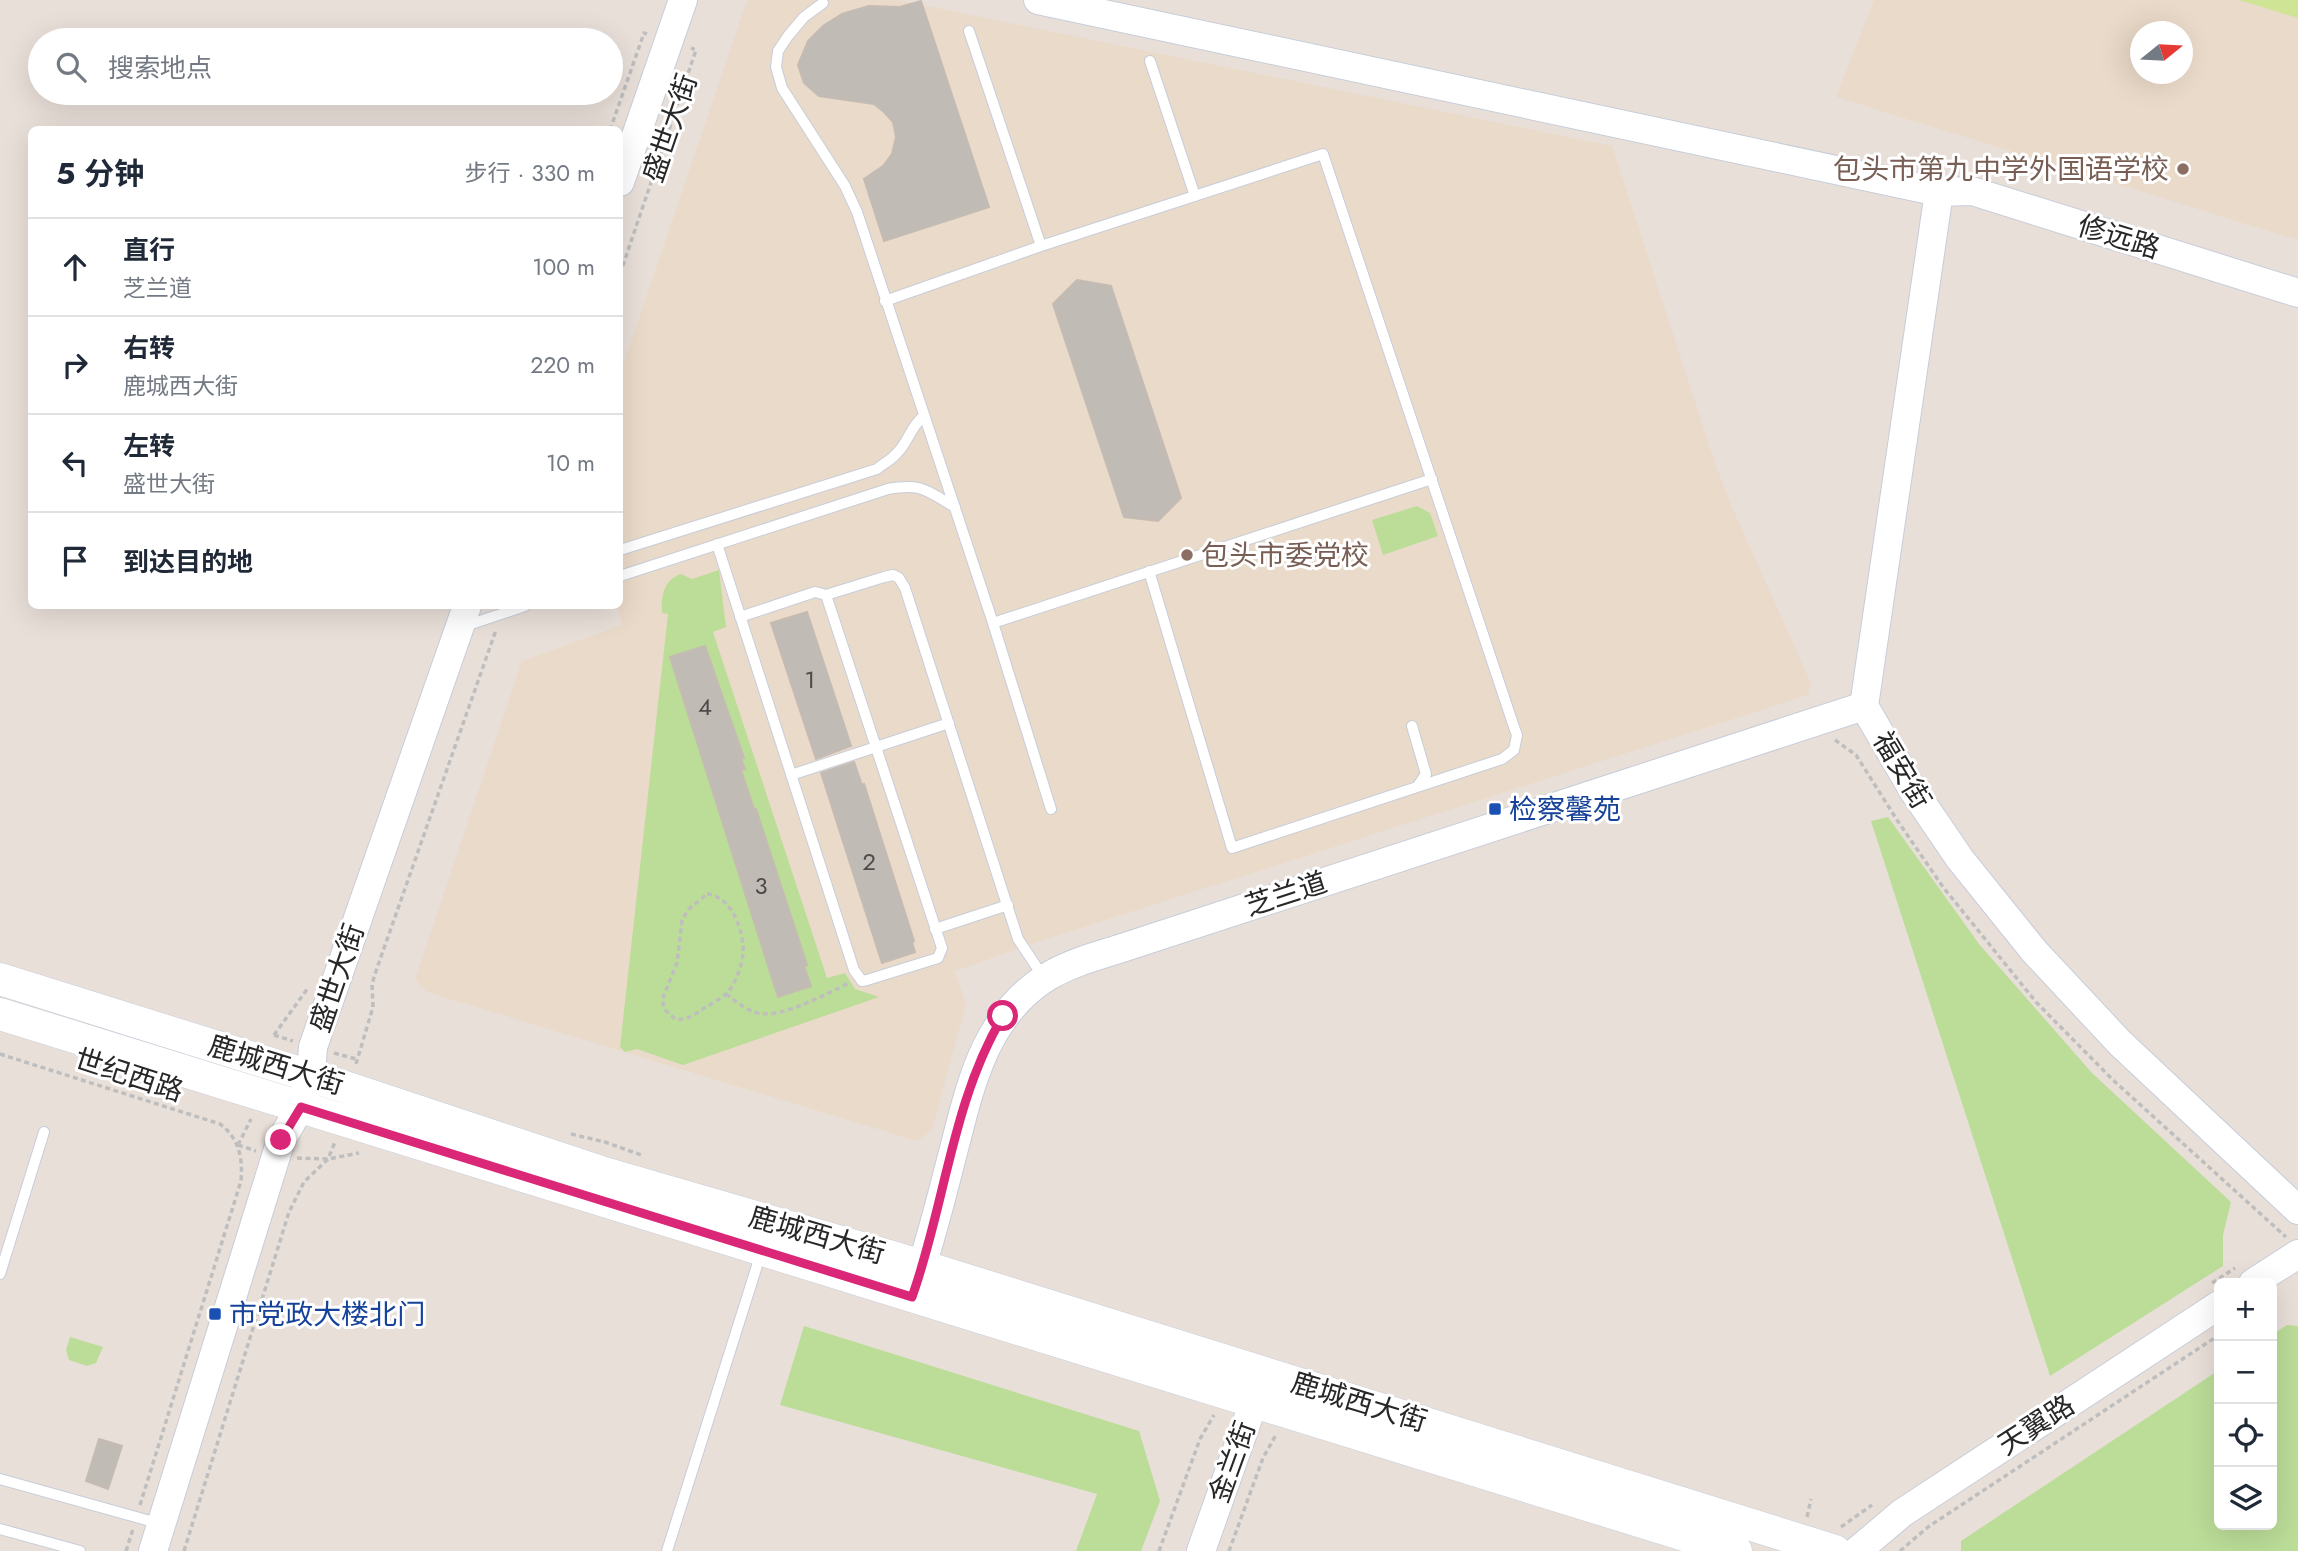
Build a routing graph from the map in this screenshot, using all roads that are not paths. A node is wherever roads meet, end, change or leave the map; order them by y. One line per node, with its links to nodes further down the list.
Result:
1 (683, 0): 6 (street, 盛世大街)
2 (1038, 0): 7 (street, 修远路)
3 (823, 3): 11 (lane)
4 (969, 31): 9 (lane)
5 (1150, 61): 8 (lane)
6 (623, 173)
7 (1939, 192): 10 (street, 修远路); 24 (street, 福安街)
8 (1195, 195): 9 (lane); 13 (lane)
9 (1041, 246): 11 (lane)
10 (2298, 293)
11 (886, 301): 12 (lane)
12 (924, 416): 14 (lane); 16 (lane)
13 (1432, 479): 17 (lane); 29 (lane)
14 (955, 508): 15 (lane); 23 (lane)
15 (716, 544): 18 (lane); 22 (lane)
16 (623, 549)
17 (1149, 571): 23 (lane); 29 (lane)
18 (623, 575)
19 (826, 596): 22 (lane); 25 (lane); 27 (lane)
20 (514, 609): 21 (lane)
21 (463, 617): 36 (street, 盛世大街)
22 (740, 617): 28 (lane)
23 (993, 623): 30 (lane)
24 (1864, 706): 34 (street, 芝兰道); 39 (street, 福安街)
25 (948, 723): 27 (lane); 31 (lane)
26 (1412, 726): 29 (lane)
27 (876, 747): 28 (lane); 32 (lane)
28 (791, 775): 32 (lane)
29 (1417, 787)
30 (1051, 809)
31 (1007, 905): 32 (lane); 34 (lane)
32 (936, 929)
33 (0, 979): 36 (main road, 鹿城西大街)
34 (1045, 979): 42 (street, 芝兰道)
35 (0, 1014): 37 (main road, 鹿城西大街)
36 (312, 1076): 37 (street, 盛世大街); 42 (main road, 鹿城西大街)
37 (301, 1107): 40 (main road, 鹿城西大街); 50 (street, 盛世大街)
38 (44, 1132): 43 (lane)
39 (2298, 1210)
40 (762, 1250): 45 (main road, 鹿城西大街); 54 (lane)
41 (2298, 1254): 44 (street)
42 (923, 1266): 45 (street, 芝兰道); 47 (main road, 鹿城西大街)
43 (0, 1274)
44 (2261, 1278)
45 (912, 1297): 48 (main road, 鹿城西大街)
46 (2214, 1309): 58 (street, 天翼路)
47 (1265, 1372): 48 (street, 金兰街); 57 (main road, 鹿城西大街)
48 (1240, 1398): 55 (street, 金兰街); 56 (main road, 鹿城西大街)
49 (0, 1479): 50 (lane)
50 (148, 1521): 53 (street, 盛世大街)
51 (0, 1530): 52 (lane)
52 (80, 1551)
53 (153, 1551)
54 (667, 1551)
55 (1200, 1551)
56 (1736, 1551)
57 (1835, 1551)
58 (1857, 1551)

